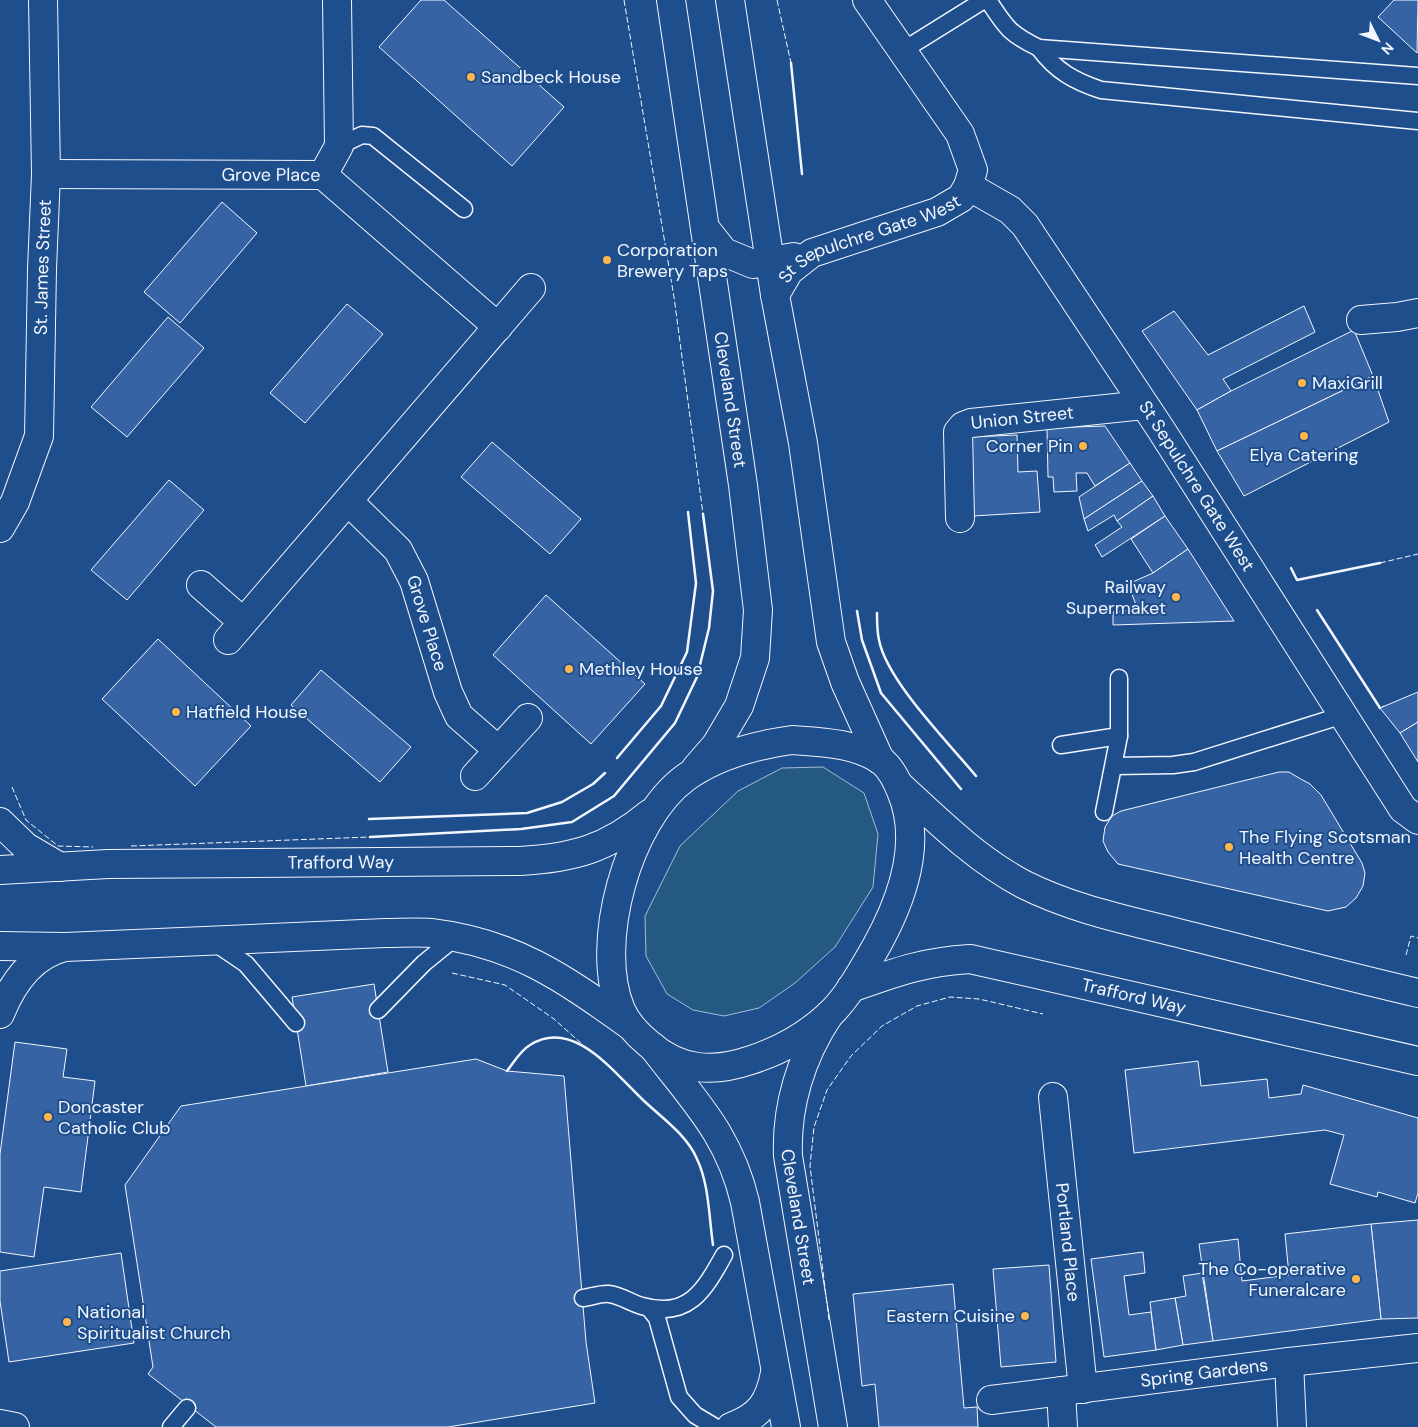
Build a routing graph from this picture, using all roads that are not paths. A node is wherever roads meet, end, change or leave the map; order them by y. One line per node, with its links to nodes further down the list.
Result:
1 (42, 0): 12 (main road, St. James Street)
2 (337, 0): 11 (main road)
3 (671, 0): 16 (main road, Cleveland Street)
4 (730, 0): 18 (main road)
5 (867, 0): 8 (main road, St Sepulchre Gate West)
6 (986, 0): 7 (lane); 8 (lane)
7 (1039, 48): 9 (lane); 10 (lane)
8 (902, 51): 14 (main road, St Sepulchre Gate West)
9 (1418, 76)
10 (1418, 121)
11 (339, 146): 13 (main road); 15 (lane)
12 (46, 174): 13 (main road, Grove Place); 25 (main road, St. James Street)
13 (323, 175): 23 (main road, Grove Place)
14 (968, 186): 17 (main road, St Sepulchre Gate West); 24 (main road, St Sepulchre Gate West)
15 (464, 209)
16 (705, 228): 18 (main road); 39 (main road, Cleveland Street)
17 (812, 254): 18 (main road); 20 (main road, St Sepulchre Gate West)
18 (770, 262): 20 (main road)
19 (531, 288): 23 (main road)
20 (775, 295): 36 (main road)
21 (1418, 313): 22 (main road)
22 (1361, 320)
23 (498, 326): 26 (main road)
24 (1144, 405): 27 (main road, Union Street); 31 (main road, St Sepulchre Gate West)
25 (7, 500): 28 (main road, St. James Street)
26 (348, 500): 29 (main road); 35 (main road, Grove Place)
27 (960, 518)
28 (0, 528)
29 (201, 585)
30 (1119, 678): 33 (lane)
31 (1342, 715): 37 (lane); 43 (main road, St Sepulchre Gate West)
32 (528, 718): 35 (main road)
33 (1119, 736): 34 (lane); 37 (lane)
34 (1061, 745)
35 (498, 750): 38 (main road)
36 (880, 760): 39 (main road); 40 (main road)
37 (1114, 766): 42 (lane)
38 (474, 776)
39 (684, 779): 41 (main road)
40 (898, 784): 51 (main road); 52 (main road)
41 (664, 800): 45 (main road, Trafford Way); 57 (main road)
42 (1104, 812)
43 (1410, 815)
44 (0, 822): 45 (main road)
45 (60, 867): 46 (main road, Trafford Way)
46 (0, 870)
47 (456, 938): 48 (main road); 53 (lane); 57 (main road)
48 (211, 940): 50 (main road); 56 (lane)
49 (0, 946): 50 (main road)
50 (66, 947): 54 (main road)
51 (852, 988): 55 (main road); 59 (main road, Trafford Way)
52 (1418, 993)
53 (378, 1010)
54 (0, 1014)
55 (829, 1015): 58 (main road); 76 (main road, Cleveland Street)
56 (296, 1023)
57 (630, 1024): 58 (main road)
58 (653, 1047): 66 (main road)
59 (1418, 1061)
60 (1053, 1097): 67 (main road, Portland Place)
61 (724, 1256): 63 (lane)
62 (583, 1298): 63 (lane)
63 (649, 1308): 73 (lane)
64 (1418, 1348): 65 (main road, Spring Gardens)
65 (1289, 1362): 67 (main road, Spring Gardens); 78 (main road)
66 (775, 1369): 74 (main road); 75 (main road)
67 (1072, 1390): 68 (main road, Spring Gardens); 77 (main road, Portland Place)
68 (991, 1400)
69 (187, 1408): 72 (lane)
70 (0, 1424): 71 (main road)
71 (15, 1427)
72 (171, 1427)
73 (715, 1427)
74 (731, 1427)
75 (786, 1427)
76 (833, 1427)
77 (1063, 1427)
78 (1292, 1427)

